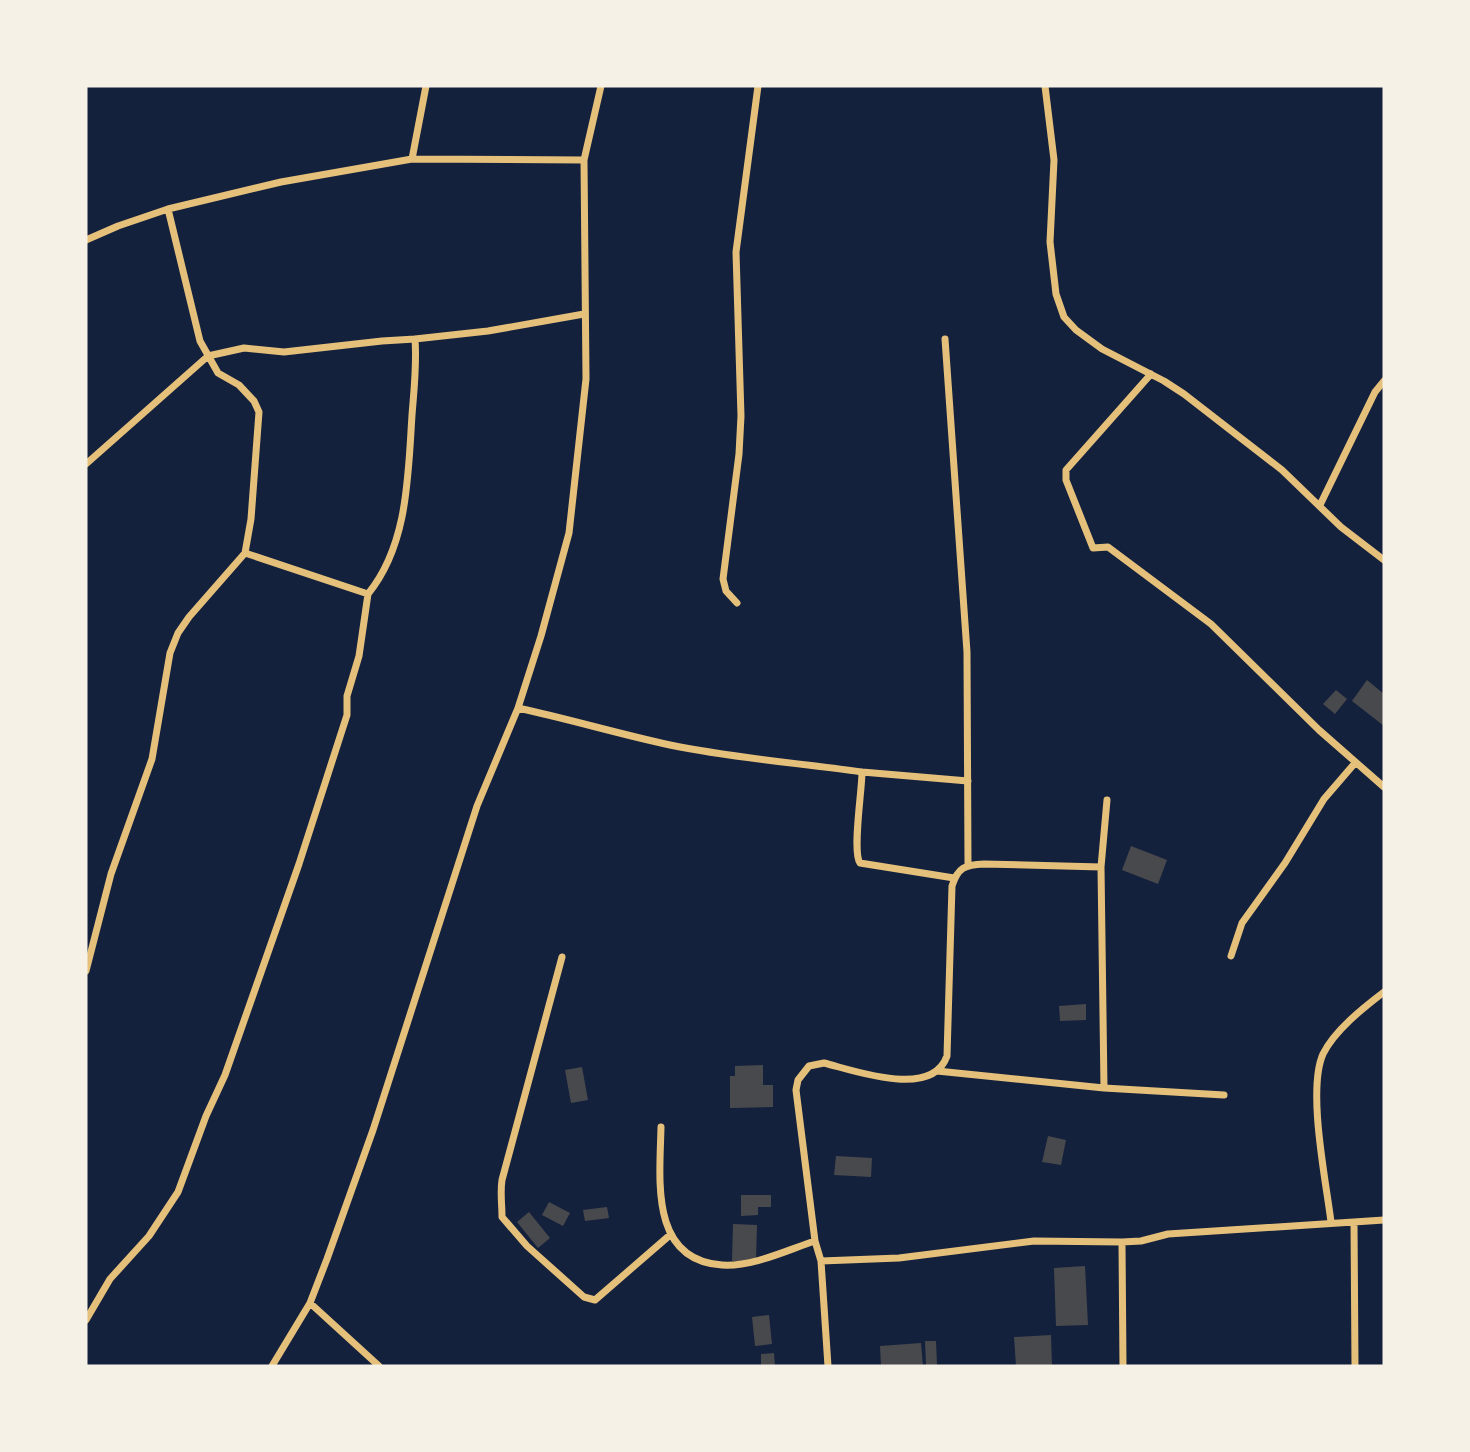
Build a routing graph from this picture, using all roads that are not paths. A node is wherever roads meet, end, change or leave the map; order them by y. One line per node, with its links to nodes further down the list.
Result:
1 (426, 86): 5 (street)
2 (601, 86): 6 (street)
3 (758, 86): 20 (street)
4 (1045, 86): 13 (street)
5 (412, 159): 6 (street); 7 (street)
6 (584, 160): 9 (street)
7 (168, 209): 8 (street); 12 (street)
8 (86, 240)
9 (584, 314): 10 (street); 21 (street)
10 (415, 339): 12 (street); 19 (street)
11 (945, 339): 24 (street)
12 (208, 356): 15 (street); 17 (street)
13 (1151, 374): 16 (street); 22 (street)
14 (1384, 381): 16 (street)
15 (86, 464)
16 (1320, 505): 18 (street)
17 (245, 552): 19 (street); 32 (street)
18 (1384, 561)
19 (368, 594): 46 (street)
20 (737, 603)
21 (518, 708): 23 (street); 45 (street)
22 (1355, 763): 25 (street); 30 (street)
23 (862, 772): 24 (street); 29 (street)
24 (968, 782): 27 (street)
25 (1384, 787)
26 (1107, 800): 28 (street)
27 (968, 865): 28 (street); 29 (street)
28 (1101, 867): 35 (street)
29 (954, 878): 34 (street)
30 (1231, 956)
31 (562, 957): 41 (street)
32 (86, 971)
33 (1384, 992): 39 (street)
34 (937, 1071): 35 (street); 42 (street)
35 (1104, 1088): 36 (street)
36 (1224, 1095)
37 (661, 1127): 41 (street)
38 (1384, 1220): 40 (street)
39 (1331, 1222): 40 (street); 43 (street)
40 (1354, 1222): 51 (street)
41 (670, 1236): 42 (street)
42 (815, 1241): 44 (street)
43 (1122, 1242): 44 (street); 50 (street)
44 (821, 1261): 49 (street)
45 (310, 1303): 47 (street); 48 (street)
46 (86, 1320)
47 (272, 1366)
48 (379, 1366)
49 (828, 1366)
50 (1123, 1366)
51 (1355, 1366)

